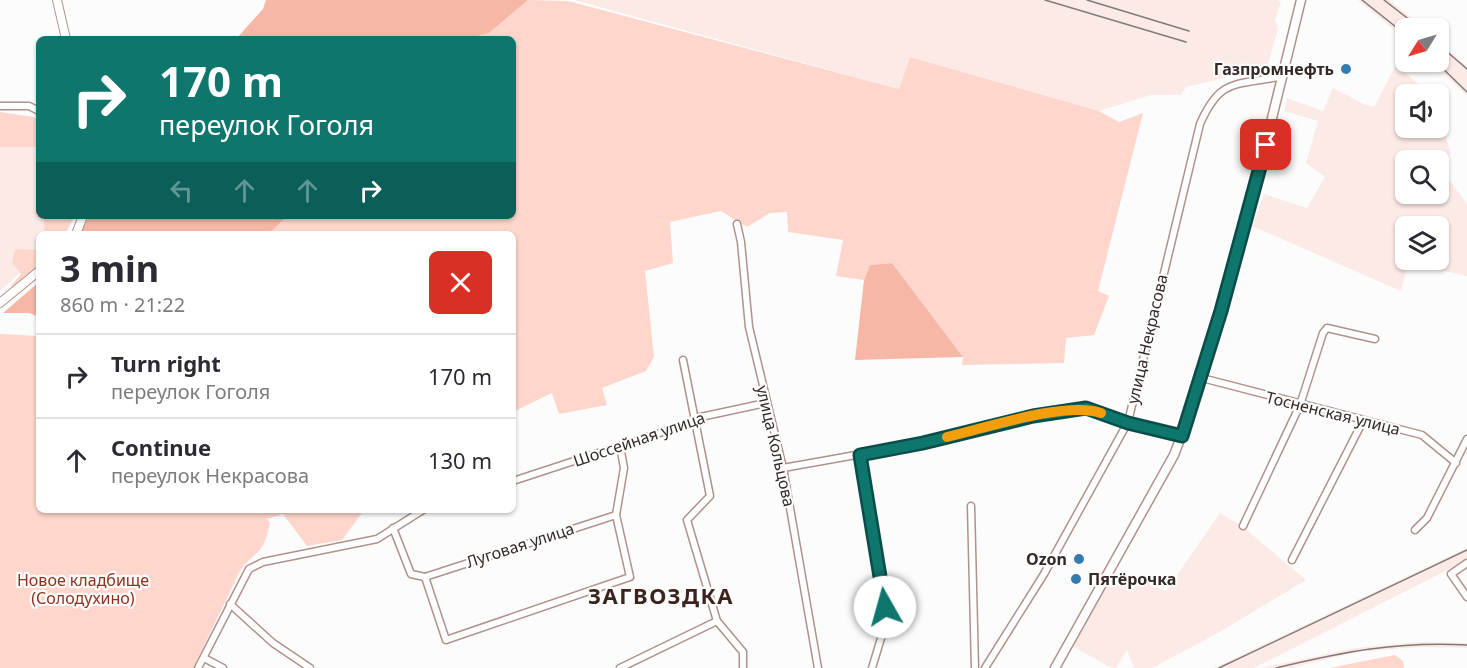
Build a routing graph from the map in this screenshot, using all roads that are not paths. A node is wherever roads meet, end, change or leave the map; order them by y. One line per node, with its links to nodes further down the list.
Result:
1 (57, 0): 3 (street)
2 (1298, 2): 4 (main road)
3 (65, 36)
4 (1283, 76): 12 (main road); 17 (street, улица Некрасова)
5 (0, 106): 6 (street)
6 (36, 110)
7 (737, 224): 13 (street, улица Кольцова)
8 (36, 274): 9 (street)
9 (0, 303)
10 (1375, 339): 14 (street)
11 (683, 360): 15 (street)
12 (1202, 378): 14 (street, Тосненская улица); 18 (main road)
13 (766, 403): 15 (street, Шоссейная улица); 23 (street, улица Кольцова)
14 (1300, 405): 16 (street, Тосненская улица); 28 (street)
15 (696, 418): 20 (street, Шоссейная улица); 36 (street)
16 (1363, 420): 22 (street, Тосненская улица); 31 (street)
17 (1128, 423): 18 (street); 21 (street); 46 (street, улица Некрасова)
18 (1182, 436): 47 (main road)
19 (1467, 439): 22 (street)
20 (620, 446): 24 (street, Шоссейная улица); 27 (street)
21 (860, 455): 23 (street); 44 (street)
22 (1456, 463): 30 (street)
23 (783, 468): 43 (street, улица Кольцова)
24 (516, 480)
25 (972, 506): 45 (street)
26 (418, 513): 29 (street)
27 (616, 515): 33 (street, Луговая улица); 33 (street)
28 (1243, 526)
29 (393, 528): 33 (street); 35 (street)
30 (1415, 530)
31 (1292, 561)
32 (1467, 563): 34 (street)
33 (425, 577)
34 (1467, 597)
35 (230, 604): 37 (street); 40 (street)
36 (717, 621): 41 (street); 42 (street)
37 (204, 658): 38 (street); 39 (street)
38 (198, 668)
39 (223, 668)
40 (310, 668)
41 (620, 668)
42 (743, 668)
43 (818, 668)
44 (872, 668)
45 (975, 668)
46 (985, 668)
47 (1056, 668)

